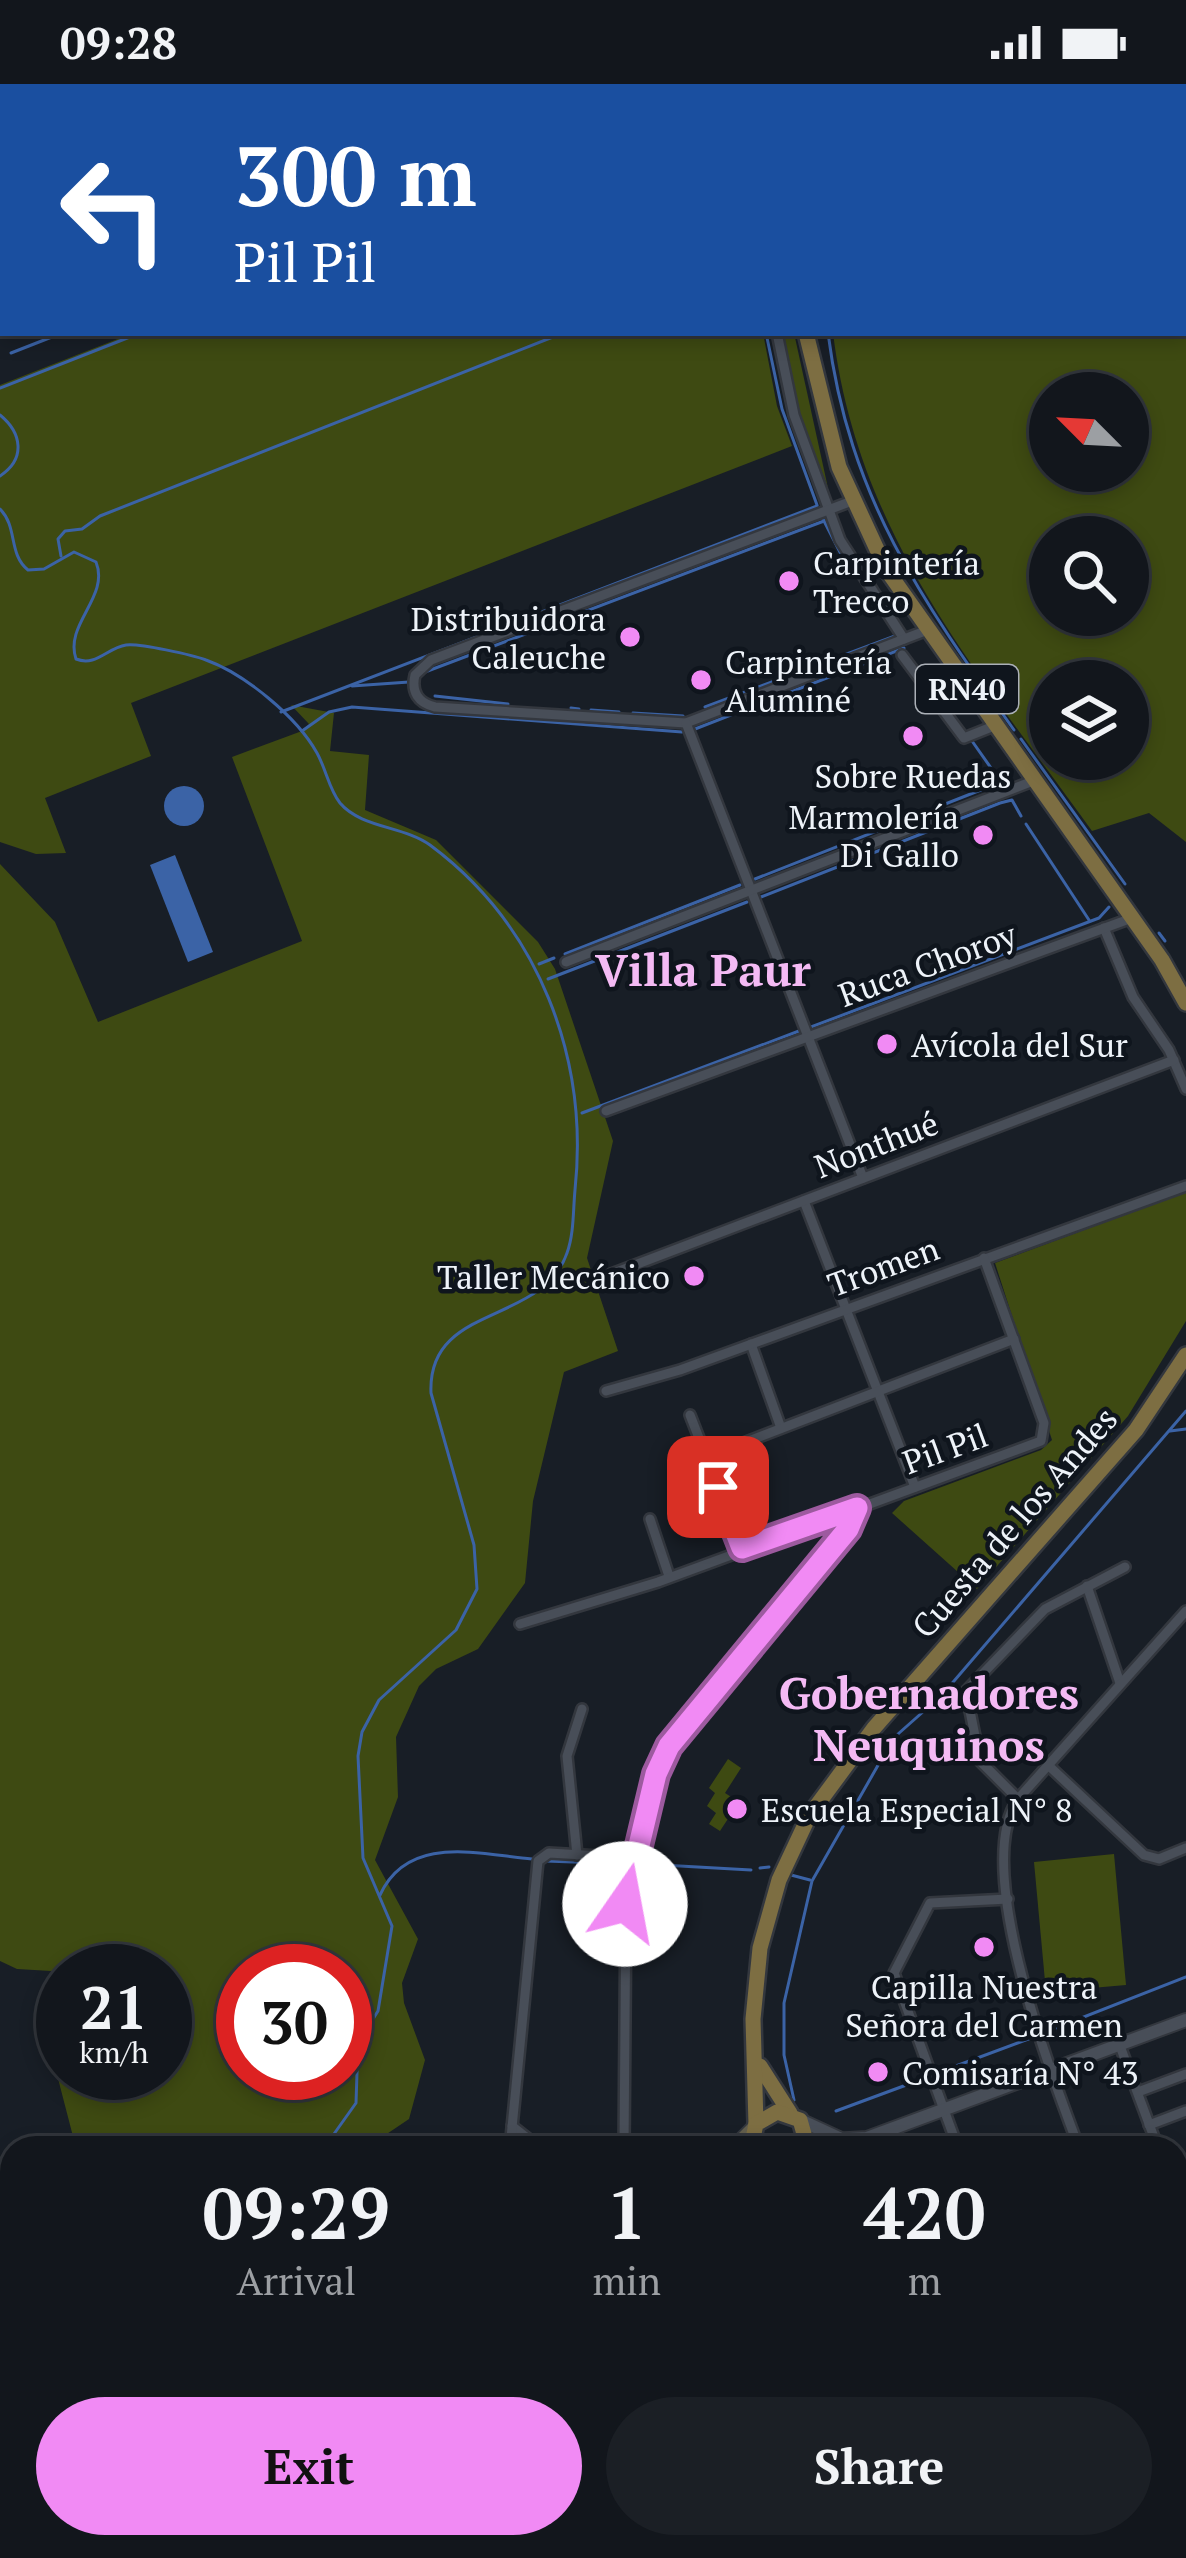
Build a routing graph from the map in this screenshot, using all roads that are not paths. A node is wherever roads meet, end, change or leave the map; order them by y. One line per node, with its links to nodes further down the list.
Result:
1 (778, 336): 4 (street)
2 (808, 337): 3 (main road, RN40)
3 (852, 501): 4 (street); 5 (main road, RN40)
4 (828, 510): 6 (street); 8 (street)
5 (925, 631): 6 (street); 9 (main road, RN40)
6 (904, 639): 8 (street)
7 (902, 655): 9 (street)
8 (686, 724): 11 (street)
9 (994, 726): 10 (main road, RN40)
10 (1033, 781): 11 (street); 12 (main road, RN40)
11 (751, 890): 14 (street); 16 (street)
12 (1132, 918): 13 (street, Ruca Choroy); 15 (main road, RN40)
13 (1104, 928): 16 (street, Ruca Choroy); 17 (street)
14 (566, 962)
15 (1186, 1003)
16 (808, 1037): 19 (street, Ruca Choroy); 20 (street)
17 (1174, 1060): 18 (street); 20 (street, Nonthué)
18 (1186, 1089)
19 (606, 1111)
20 (863, 1178): 22 (street, Nonthué)
21 (1183, 1184): 23 (street, Tromen)
22 (804, 1201): 24 (street, Nonthué); 25 (street)
23 (984, 1258): 25 (street, Tromen); 26 (street)
24 (598, 1279)
25 (846, 1309): 27 (street, Tromen); 30 (street)
26 (1014, 1339): 30 (street); 34 (street, Pil Pil)
27 (751, 1344): 29 (street, Tromen); 32 (street)
28 (1183, 1370): 53 (main road, Cuesta de los Andes)
29 (606, 1390)
30 (878, 1391): 32 (street); 34 (street)
31 (690, 1415): 33 (street)
32 (781, 1428): 33 (street)
33 (706, 1457): 37 (street)
34 (915, 1487): 35 (street, Pil Pil)
35 (857, 1508): 37 (street, Pil Pil); 49 (street)
36 (650, 1519): 39 (street)
37 (742, 1548): 39 (street, Pil Pil)
38 (1125, 1567): 40 (street)
39 (668, 1576): 42 (street, Pil Pil)
40 (1087, 1586): 43 (street); 46 (street)
41 (1186, 1611): 43 (street)
42 (520, 1624)
43 (1120, 1683): 45 (street)
44 (582, 1709): 48 (street)
45 (1049, 1766): 46 (street); 47 (street)
46 (1018, 1799): 50 (street)
47 (1186, 1848)
48 (577, 1855): 49 (street); 61 (street)
49 (634, 1858): 65 (street)
50 (1008, 1899): 54 (street); 57 (street)
51 (1186, 2020): 52 (street)
52 (1120, 2045): 54 (street); 56 (street)
53 (754, 2048): 59 (main road, Cuesta de los Andes); 62 (main road, Cuesta de los Andes)
54 (1051, 2072): 57 (street); 72 (street)
55 (1186, 2074): 56 (street)
56 (1138, 2092): 60 (street)
57 (943, 2109): 70 (street); 71 (street)
58 (1186, 2111): 60 (street)
59 (795, 2117): 62 (main road); 68 (main road, Cuesta de los Andes); 69 (street)
60 (1149, 2125): 73 (street)
61 (512, 2126): 63 (street); 64 (street)
62 (754, 2127): 66 (main road); 67 (main road, Cuesta de los Andes)
63 (511, 2136)
64 (525, 2136)
65 (624, 2136)
66 (745, 2136)
67 (753, 2136)
68 (804, 2136)
69 (830, 2136)
70 (872, 2136)
71 (953, 2136)
72 (1075, 2136)
73 (1153, 2136)

